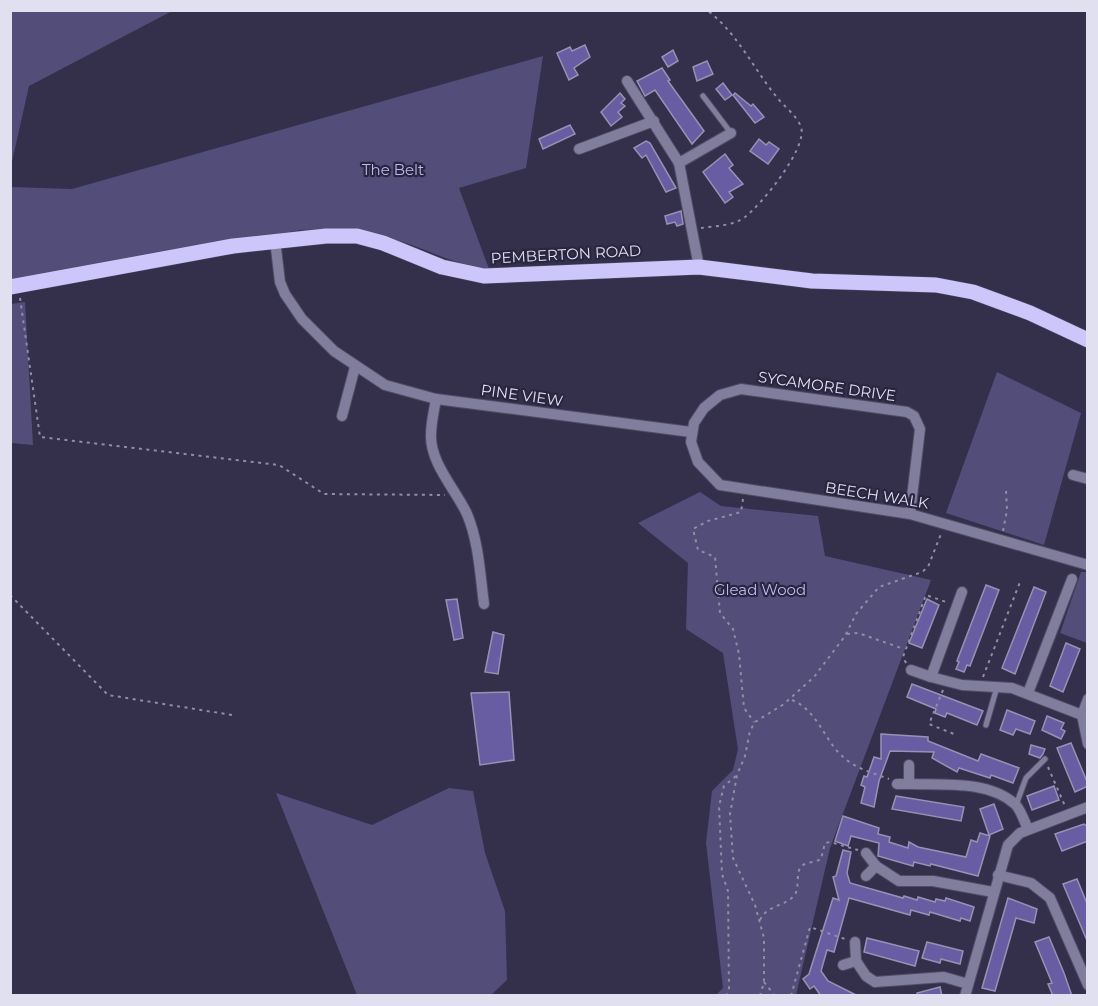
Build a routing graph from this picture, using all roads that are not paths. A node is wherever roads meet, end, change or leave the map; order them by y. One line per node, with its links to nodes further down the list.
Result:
1 (627, 81): 3 (street)
2 (703, 96): 4 (lane)
3 (654, 121): 5 (street); 6 (street)
4 (731, 133): 6 (street)
5 (579, 148)
6 (680, 164): 8 (street)
7 (275, 240): 8 (main road, PEMBERTON ROAD); 9 (main road, PEMBERTON ROAD); 11 (street, PINE VIEW)
8 (699, 267): 10 (main road, PEMBERTON ROAD)
9 (14, 287)
10 (1088, 340)
11 (355, 367): 12 (street, PINE VIEW); 13 (street)
12 (436, 399): 14 (street, PINE VIEW); 21 (street)
13 (342, 416)
14 (692, 432): 17 (street, BEECH WALK); 17 (street, SYCAMORE DRIVE)
15 (1073, 475): 16 (street)
16 (1088, 479)
17 (910, 514): 18 (street, BEECH WALK)
18 (1088, 565)
19 (1072, 579): 25 (street)
20 (962, 592): 23 (street)
21 (484, 604)
22 (911, 670): 23 (street)
23 (931, 677): 24 (street)
24 (997, 686): 25 (street); 28 (lane)
25 (1028, 693): 27 (street)
26 (1088, 699): 27 (street)
27 (1082, 715): 29 (street)
28 (986, 725)
29 (1088, 744)
30 (1045, 759): 34 (lane)
31 (909, 765): 33 (street)
32 (897, 784): 33 (street)
33 (909, 784): 34 (street)
34 (1016, 805): 36 (street)
35 (1088, 807): 36 (street)
36 (1028, 829): 39 (street)
37 (866, 853): 38 (street)
38 (876, 866): 40 (street); 41 (street)
39 (998, 875): 41 (street); 46 (street)
40 (866, 876)
41 (993, 892): 45 (street)
42 (855, 942): 43 (street)
43 (856, 961): 44 (street); 45 (street)
44 (843, 965)
45 (968, 984): 47 (street)
46 (1088, 985)
47 (965, 996)

